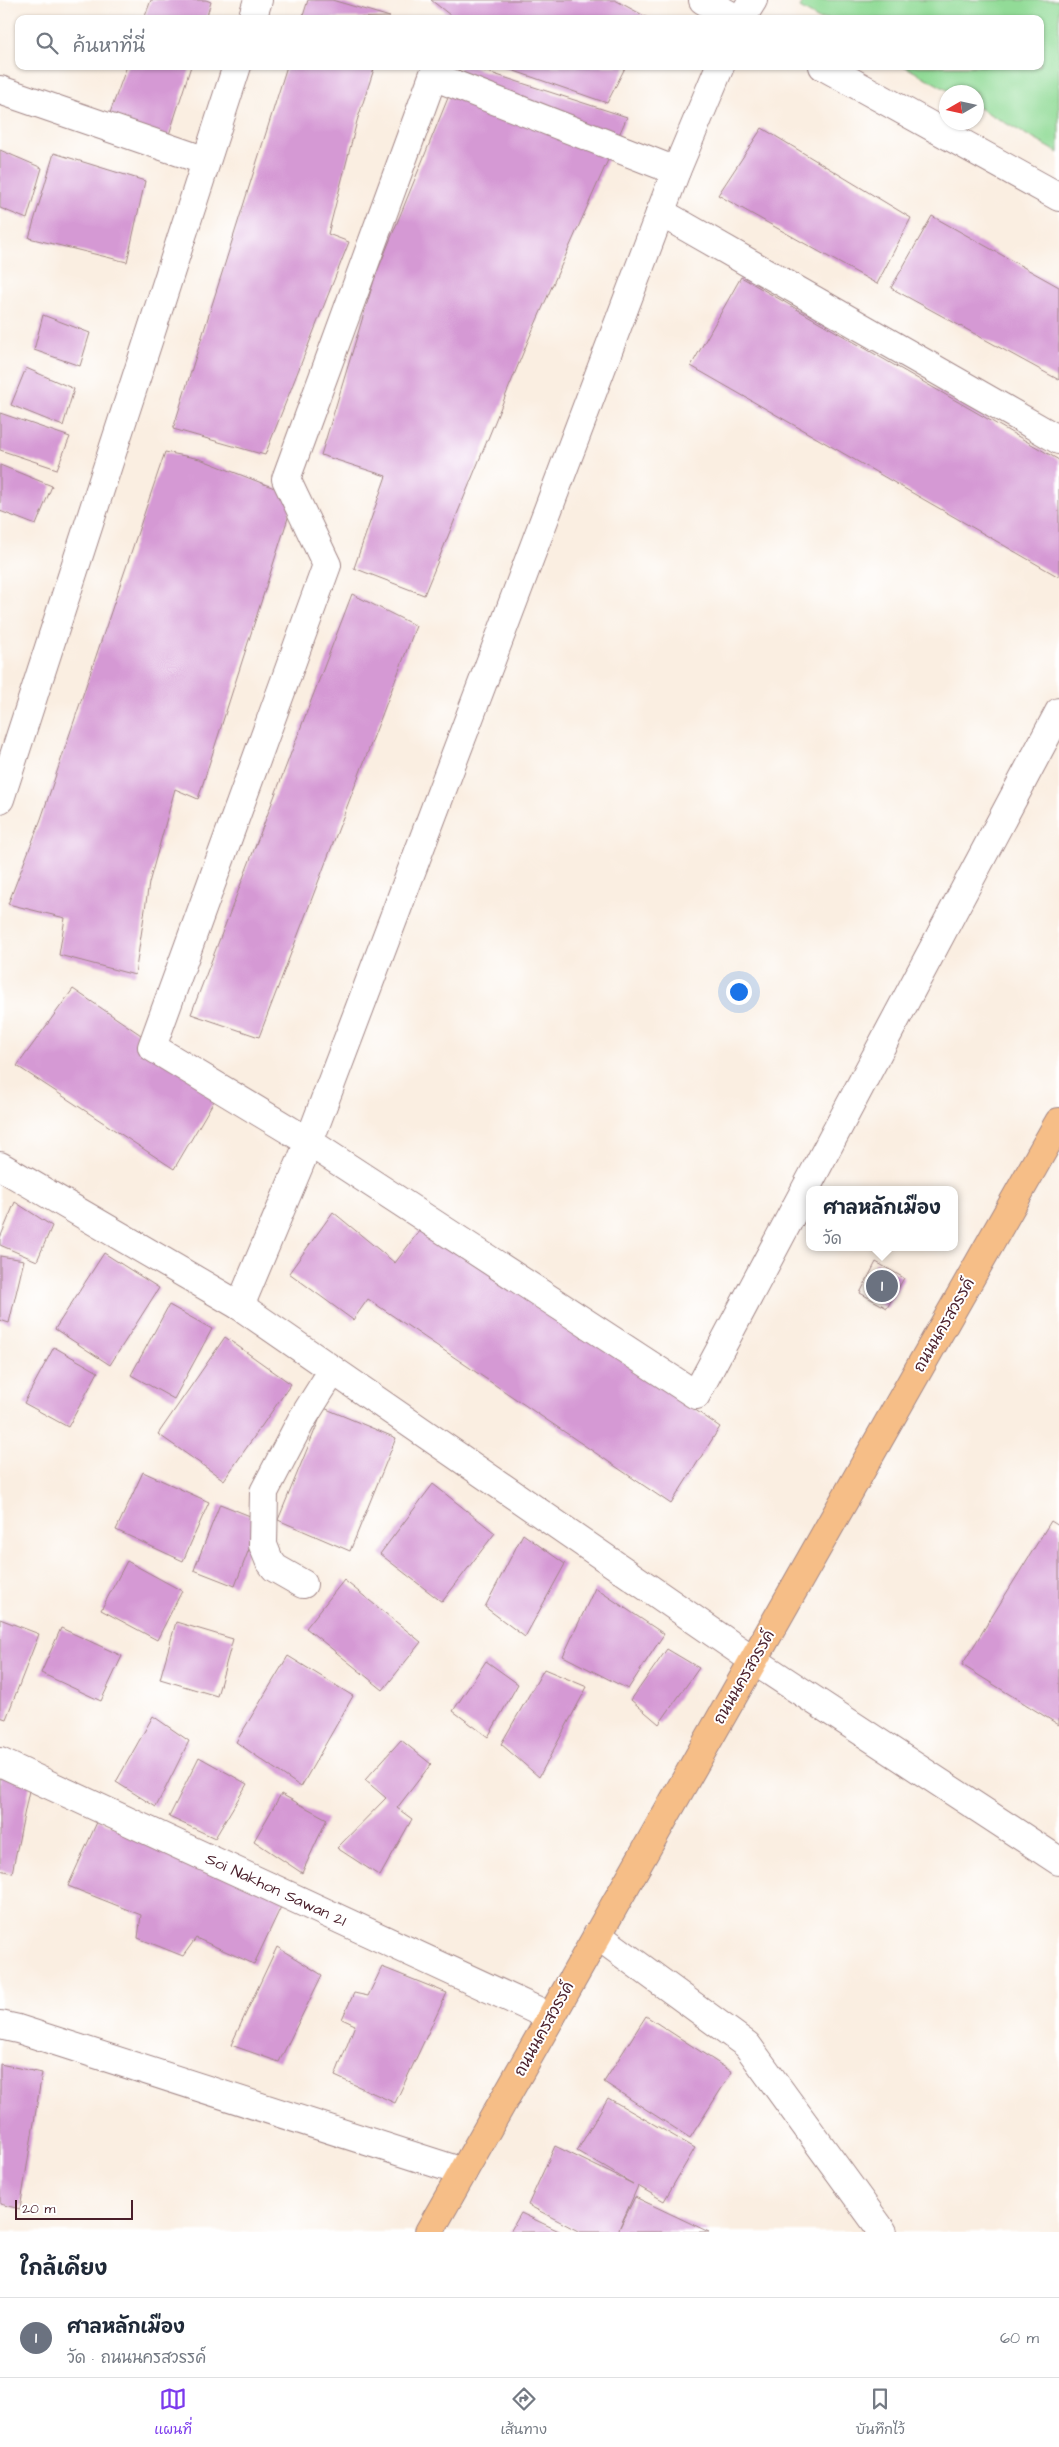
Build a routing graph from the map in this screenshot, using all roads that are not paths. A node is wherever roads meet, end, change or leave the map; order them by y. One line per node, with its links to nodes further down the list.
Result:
1 (258, 0): 4 (street)
2 (703, 0): 5 (street)
3 (753, 0): 6 (street)
4 (253, 15)
5 (730, 15)
6 (744, 15)
7 (236, 70): 11 (street)
8 (718, 70): 12 (street)
9 (830, 70): 13 (street)
10 (0, 90): 11 (street)
11 (206, 161): 17 (street)
12 (676, 171): 14 (street); 19 (street)
13 (1059, 196)
14 (660, 212): 15 (street); 19 (street)
15 (1059, 440)
16 (1059, 712): 21 (street)
17 (0, 799)
18 (1059, 1122): 26 (main road, ถนนนครสวรรค์)
19 (309, 1142): 22 (street); 23 (street)
20 (0, 1166): 23 (street)
21 (807, 1186)
22 (806, 1188)
23 (240, 1306): 24 (street)
24 (333, 1370): 25 (street); 26 (street)
25 (303, 1584)
26 (754, 1660): 28 (street); 29 (main road, ถนนนครสวรรค์)
27 (0, 1762): 30 (street, Soi Nakhon Sawan 21)
28 (1059, 1862)
29 (597, 1935): 30 (main road, ถนนนครสวรรค์); 34 (street)
30 (551, 2017): 32 (main road, ถนนนครสวรรค์)
31 (0, 2026): 32 (street)
32 (463, 2172): 33 (main road, ถนนนครสวรรค์)
33 (429, 2232)
34 (882, 2232)

